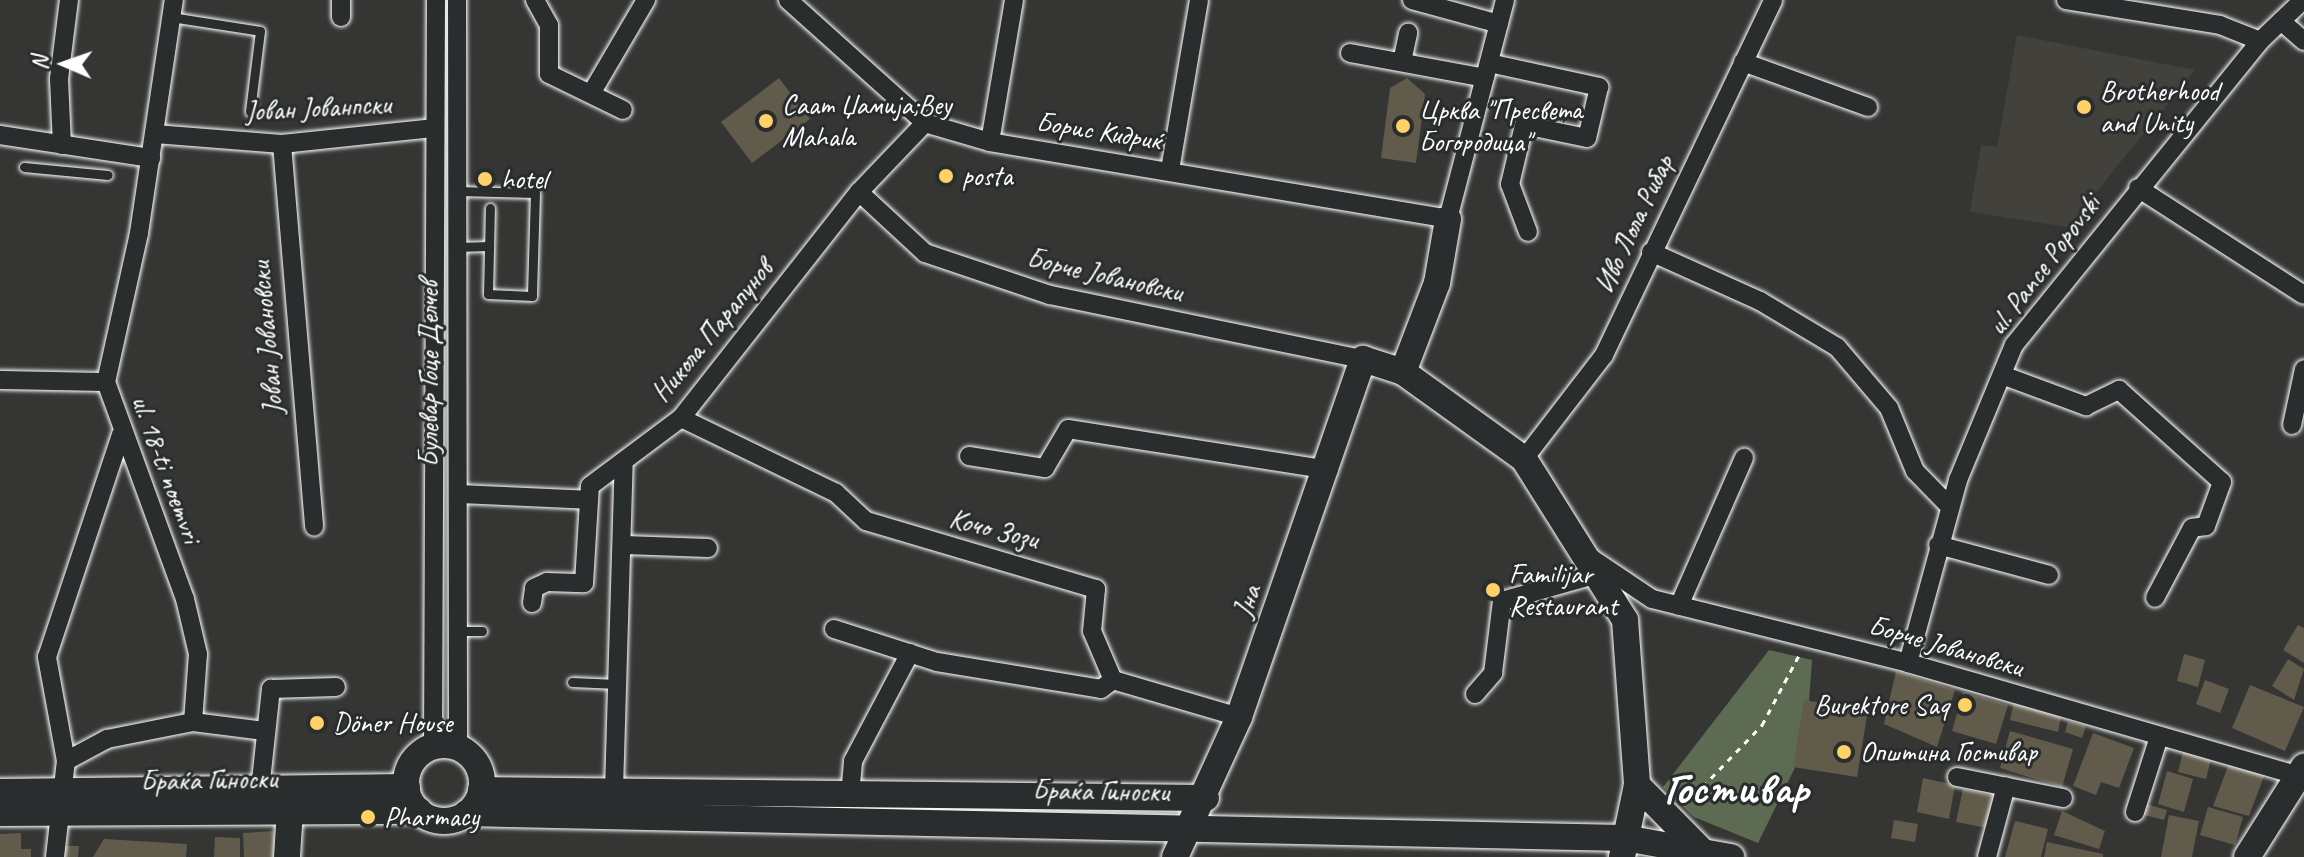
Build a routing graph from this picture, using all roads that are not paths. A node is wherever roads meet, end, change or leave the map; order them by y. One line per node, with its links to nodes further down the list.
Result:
1 (69, 0): 36 (street)
2 (436, 0): 31 (street, Булевар Гоце Делчев)
3 (457, 0): 43 (street, Булевар Гоце Делчев)
4 (535, 0): 25 (street)
5 (646, 0): 25 (street)
6 (788, 0): 30 (street, Борис Кидриќ)
7 (1014, 0): 34 (street)
8 (1199, 0): 40 (street)
9 (1412, 0): 16 (street)
10 (1505, 0): 16 (street)
11 (1773, 0): 22 (street, Иво Лола Рибар)
12 (2066, 0): 18 (street)
13 (2303, 0): 15 (street, ul. Pance Popovski)
14 (173, 8): 29 (lane); 32 (street, ul. 18-ti noemvri)
15 (2281, 21): 18 (street, ul. Pance Popovski); 19 (street)
16 (1499, 24): 23 (street)
17 (1408, 33): 21 (street)
18 (2260, 41): 42 (street, ul. Pance Popovski)
19 (2304, 41)
20 (1350, 53): 21 (street)
21 (1402, 62): 23 (street)
22 (1743, 62): 24 (street); 50 (street, Иво Лола Рибар)
23 (1487, 71): 46 (street); 47 (street)
24 (1808, 84): 26 (street); 27 (street)
25 (592, 92): 28 (street)
26 (1801, 104)
27 (1868, 107)
28 (623, 110)
29 (250, 111)
30 (925, 123): 34 (street, Борис Кидриќ); 44 (street, Никола Парапунов)
31 (435, 128): 35 (street, Јован Јованпски); 94 (street, Булевар Гоце Делчев)
32 (155, 134): 35 (street, Јован Јованпски); 37 (street, ul. 18-ti noemvri)
33 (0, 135): 36 (street)
34 (990, 142): 40 (street, Борис Кидриќ)
35 (282, 144): 69 (street, Јован Јовановски)
36 (62, 145): 37 (street); 39 (lane)
37 (151, 158): 57 (street, ul. 18-ti noemvri)
38 (24, 167): 39 (lane)
39 (60, 169): 41 (lane)
40 (1170, 170): 46 (street, Борис Кидриќ)
41 (108, 175)
42 (2138, 188): 51 (street); 55 (street, ul. Pance Popovski)
43 (457, 191): 48 (lane); 49 (street, Булевар Гоце Делчев)
44 (859, 192): 52 (street, Борче Јовановски); 58 (street, Никола Парапунов)
45 (490, 208): 48 (lane)
46 (1448, 219): 54 (street)
47 (1528, 232)
48 (489, 246): 49 (lane)
49 (457, 247): 66 (street, Булевар Гоце Делчев)
50 (1651, 252): 63 (street, Иво Лола Рибар); 68 (street)
51 (2304, 295)
52 (1363, 359): 54 (street); 65 (street, Јна)
53 (2304, 369): 59 (street)
54 (1403, 372): 63 (street)
55 (2002, 375): 68 (street, ul. Pance Popovski); 75 (street)
56 (0, 380): 57 (street)
57 (106, 382): 60 (street, ul. 18-ti noemvri)
58 (681, 418): 64 (street, Никола Парапунов); 85 (street, Кочо Зози)
59 (2292, 425)
60 (121, 434): 91 (street, ul. 18-ti noemvri); 95 (street)
61 (969, 456): 65 (street)
62 (1744, 458): 78 (street)
63 (1524, 459): 73 (street)
64 (624, 461): 67 (street, Никола Парапунов); 70 (street)
65 (1329, 470): 90 (street, Јна)
66 (458, 494): 67 (street); 81 (street, Булевар Гоце Делчев)
67 (589, 500): 77 (street)
68 (1950, 507): 71 (street, ul. Pance Popovski)
69 (314, 527)
70 (625, 545): 72 (street); 87 (street)
71 (1938, 545): 74 (street); 84 (street, ul. Pance Popovski)
72 (708, 548)
73 (1592, 565): 76 (street, Борче Јовановски); 79 (street); 89 (street)
74 (2049, 575)
75 (2155, 598)
76 (1652, 599): 78 (street, Борче Јовановски); 79 (street)
77 (532, 603)
78 (1679, 606): 84 (street, Борче Јовановски)
79 (1625, 620): 98 (street)
80 (834, 629): 83 (street)
81 (457, 631): 82 (lane); 94 (street, Булевар Гоце Делчев)
82 (482, 631)
83 (910, 653): 85 (street); 105 (street)
84 (1908, 663): 93 (street, Борче Јовановски)
85 (1113, 680): 90 (street)
86 (572, 682): 87 (lane)
87 (617, 684): 103 (street)
88 (336, 687): 92 (street)
89 (1475, 694)
90 (1239, 717): 106 (street, Јна)
91 (193, 722): 92 (street); 95 (street)
92 (264, 731): 101 (street)
93 (2159, 737): 96 (street, Борче Јовановски); 111 (street)
94 (445, 747): 100 (street); 102 (street)
95 (66, 761): 109 (street)
96 (2302, 772): 122 (street)
97 (1957, 777): 99 (street)
98 (1637, 785): 115 (street); 116 (street)
99 (2006, 786): 107 (street); 121 (street)
100 (407, 787): 108 (street, Браќа Гиноски); 110 (street)
101 (260, 790): 108 (street, Браќа Гиноски); 109 (street, Браќа Гиноски)
102 (481, 790): 103 (street, Браќа Гиноски); 113 (street)
103 (614, 790): 105 (street, Браќа Гиноски)
104 (0, 792): 109 (street, Браќа Гиноски)
105 (850, 796): 106 (street, Браќа Гиноски)
106 (1206, 798): 114 (street, Јна)
107 (2063, 798)
108 (290, 800): 109 (street, Браќа Гиноски); 110 (street, Браќа Гиноски); 118 (street)
109 (58, 803): 112 (street, Браќа Гиноски); 117 (street)
110 (419, 811): 113 (street, Браќа Гиноски)
111 (2135, 812)
112 (0, 813)
113 (467, 813): 114 (street, Браќа Гиноски)
114 (1193, 826): 115 (street, Браќа Гиноски); 119 (street, Јна)
115 (1623, 848): 116 (street, Браќа Гиноски)
116 (1704, 853): 120 (street, Браќа Гиноски)
117 (55, 857)
118 (287, 857)
119 (1175, 857)
120 (1731, 857)
121 (1987, 857)
122 (2247, 857)

